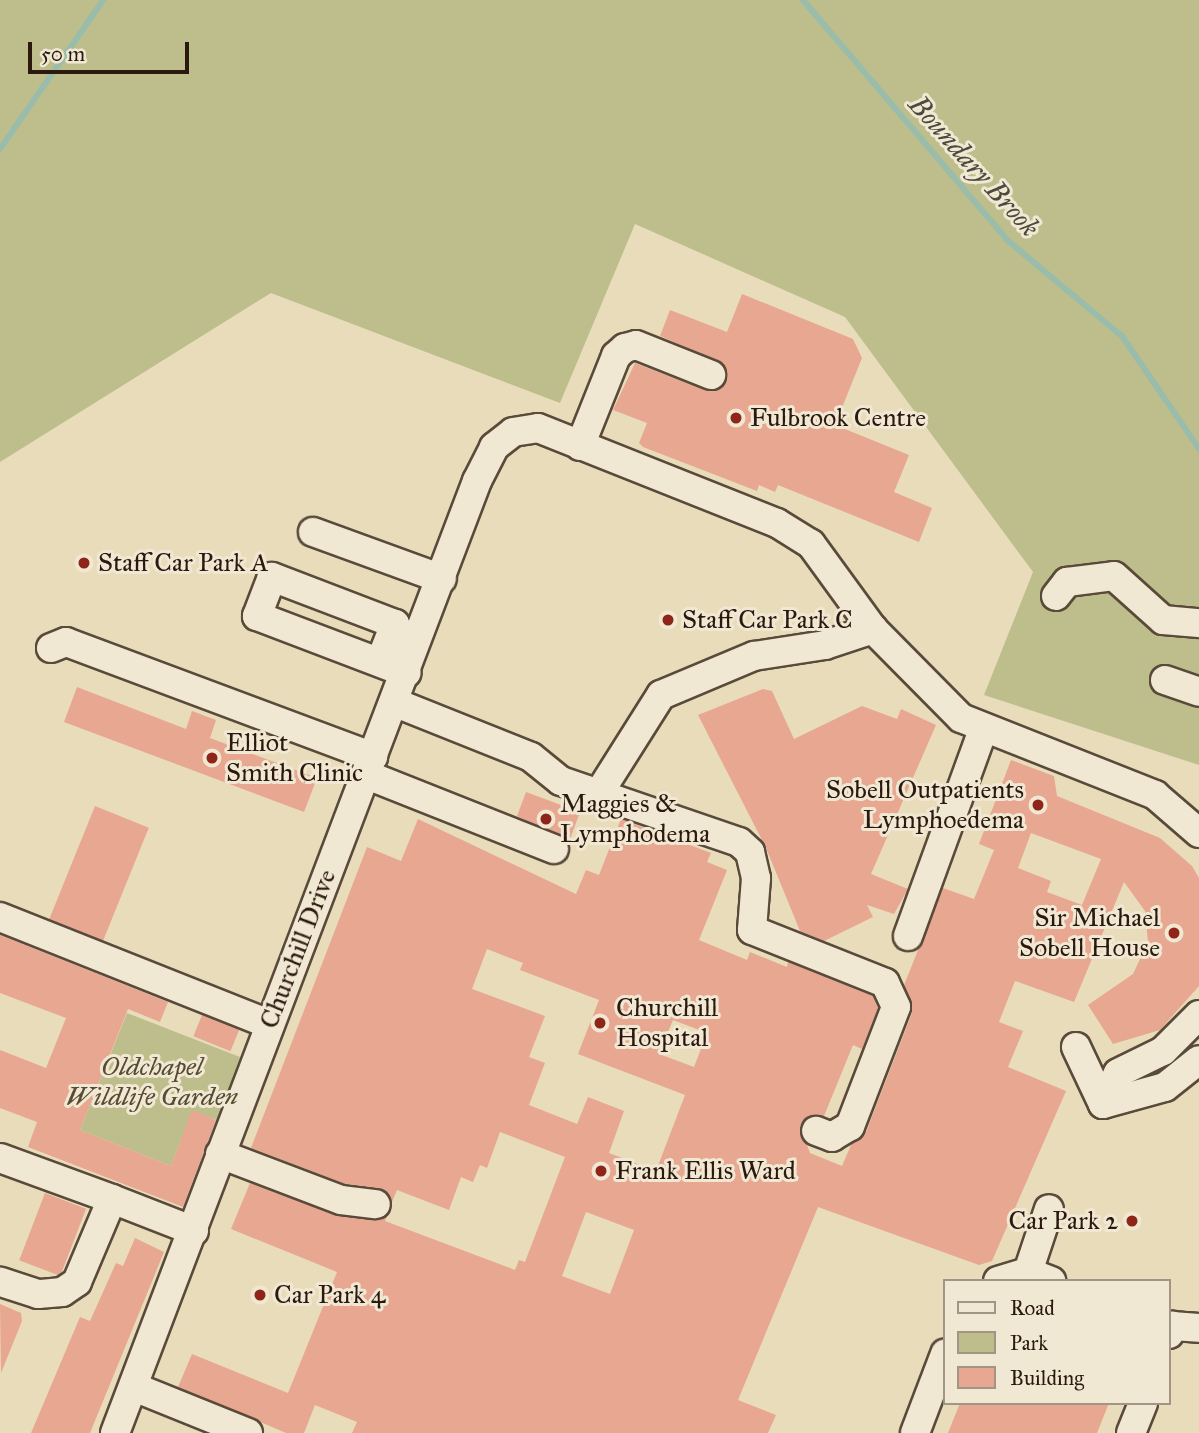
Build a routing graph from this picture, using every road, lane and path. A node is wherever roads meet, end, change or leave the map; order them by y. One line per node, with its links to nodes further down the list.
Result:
1 (711, 375): 2 (street)
2 (580, 446): 4 (street, Churchill Drive); 7 (street, Churchill Drive)
3 (313, 532): 4 (street)
4 (442, 579): 10 (street, Churchill Drive)
5 (1056, 596): 6 (street)
6 (1199, 623)
7 (873, 629): 14 (street, Churchill Drive); 16 (street)
8 (51, 648): 15 (street)
9 (380, 662): 10 (street)
10 (407, 673): 13 (street, Churchill Drive)
11 (1165, 680): 12 (street)
12 (1199, 692)
13 (396, 703): 15 (street, Churchill Drive); 16 (street)
14 (983, 730): 17 (street, Churchill Drive); 20 (street)
15 (370, 766): 18 (street); 22 (street, Churchill Drive)
16 (599, 793): 26 (street)
17 (1199, 833)
18 (554, 849)
19 (0, 917): 22 (street)
20 (908, 936)
21 (1199, 1015): 25 (street)
22 (269, 1024): 27 (street, Churchill Drive)
23 (1076, 1046): 25 (street)
24 (1199, 1060): 25 (street)
25 (1104, 1104)
26 (816, 1131)
27 (220, 1154): 30 (street); 32 (street, Churchill Drive)
28 (0, 1158): 29 (street)
29 (112, 1199): 32 (street); 34 (street)
30 (376, 1204)
31 (1049, 1209): 33 (street)
32 (198, 1242): 38 (street, Churchill Drive)
33 (1017, 1279)
34 (0, 1282)
35 (1177, 1328): 36 (street)
36 (1199, 1336)
37 (944, 1357): 42 (street)
38 (134, 1387): 40 (street, Churchill Drive); 41 (street)
39 (1142, 1405): 43 (street)
40 (115, 1433)
41 (246, 1433)
42 (915, 1433)
43 (1132, 1433)

